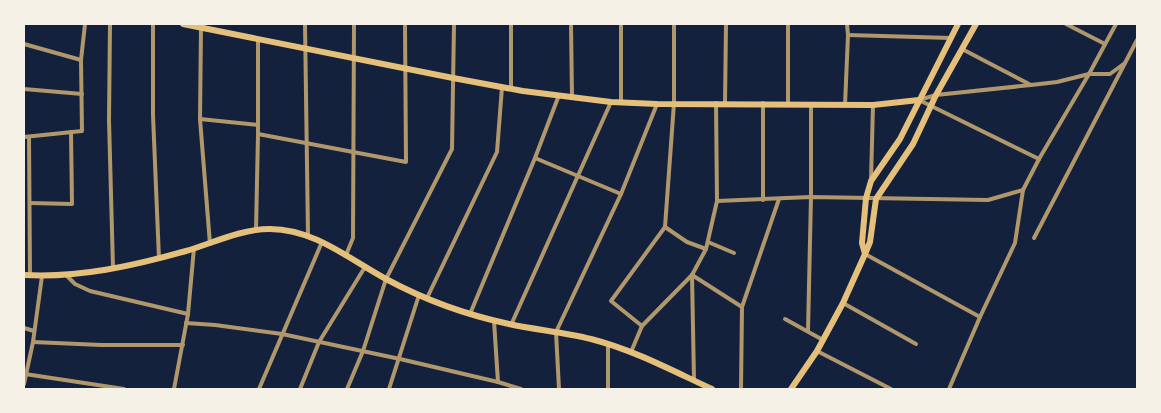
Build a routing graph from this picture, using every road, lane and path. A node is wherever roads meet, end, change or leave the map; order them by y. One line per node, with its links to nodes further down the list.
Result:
1 (85, 24): 30 (street)
2 (110, 24): 92 (street)
3 (153, 24): 90 (street)
4 (183, 24): 20 (main road)
5 (305, 24): 27 (street)
6 (354, 24): 29 (street)
7 (405, 24): 32 (street)
8 (454, 24): 34 (street)
9 (511, 24): 37 (street)
10 (571, 24): 42 (street)
11 (621, 24): 45 (street)
12 (674, 24): 46 (street)
13 (726, 24): 48 (street)
14 (788, 24): 50 (street)
15 (847, 24): 21 (street)
16 (958, 24): 22 (main road)
17 (976, 24): 28 (main road)
18 (1066, 24): 26 (street)
19 (1116, 24): 26 (street)
20 (202, 26): 23 (main road); 56 (street)
21 (848, 35): 22 (street); 53 (street)
22 (951, 38): 43 (main road)
23 (258, 39): 27 (main road); 57 (street)
24 (1137, 40): 31 (street)
25 (24, 44): 30 (street)
26 (1105, 44): 33 (street)
27 (306, 49): 29 (main road); 61 (street)
28 (962, 49): 35 (street); 41 (main road)
29 (354, 59): 32 (main road); 62 (street)
30 (82, 60): 39 (street)
31 (1125, 63): 33 (street); 81 (street)
32 (405, 69): 34 (main road); 62 (street)
33 (1089, 74): 35 (street); 64 (street)
34 (453, 78): 36 (main road); 97 (street)
35 (1031, 86): 41 (street)
36 (502, 87): 37 (main road); 99 (street)
37 (511, 88): 40 (main road)
38 (24, 89): 39 (street)
39 (82, 94): 58 (street)
40 (559, 95): 42 (main road); 63 (street)
41 (936, 95): 43 (street); 55 (main road)
42 (572, 97): 44 (main road)
43 (919, 100): 54 (main road); 55 (street); 66 (main road)
44 (611, 102): 45 (main road); 65 (street)
45 (621, 103): 51 (main road)
46 (674, 103): 47 (main road); 51 (main road); 78 (street)
47 (716, 103): 48 (main road); 76 (street)
48 (725, 103): 49 (main road)
49 (763, 103): 50 (main road); 75 (street)
50 (788, 103): 52 (main road)
51 (657, 104): 70 (street)
52 (811, 104): 53 (main road); 71 (street)
53 (845, 105): 54 (main road)
54 (873, 105): 66 (street)
55 (931, 106): 64 (street); 74 (main road)
56 (200, 119): 57 (street); 84 (street)
57 (258, 126): 59 (street)
58 (71, 132): 60 (street); 77 (street)
59 (258, 134): 61 (street); 79 (street)
60 (26, 137): 68 (street)
61 (307, 143): 62 (street); 80 (street)
62 (354, 152): 89 (street)
63 (535, 158): 65 (street); 103 (street)
64 (1039, 159): 69 (street)
65 (577, 176): 70 (street); 108 (street)
66 (871, 181): 72 (main road)
67 (24, 183): 68 (street)
68 (29, 183): 77 (street)
69 (1023, 190): 74 (street); 104 (street)
70 (621, 194): 113 (street)
71 (811, 197): 72 (street); 73 (street); 112 (street)
72 (866, 198): 74 (street); 88 (main road)
73 (779, 199): 75 (street); 101 (street)
74 (876, 199): 88 (main road)
75 (763, 200): 76 (street)
76 (717, 201): 83 (street)
77 (30, 203): 93 (street)
78 (665, 227): 86 (street); 109 (street)
79 (256, 230): 80 (main road); 84 (main road)
80 (308, 235): 82 (main road)
81 (1034, 238)
82 (322, 242): 89 (main road); 114 (street)
83 (708, 242): 86 (street); 87 (street)
84 (210, 244): 85 (main road)
85 (194, 248): 90 (main road); 102 (street)
86 (706, 249): 96 (street)
87 (734, 252)
88 (866, 254): 100 (main road); 104 (street)
89 (346, 255): 91 (main road)
90 (159, 259): 92 (main road)
91 (365, 267): 97 (main road); 117 (street)
92 (114, 268): 94 (main road)
93 (27, 275): 95 (main road)
94 (66, 275): 95 (main road); 102 (street)
95 (42, 276): 111 (street)
96 (692, 276): 101 (street); 109 (street); 126 (street)
97 (386, 279): 98 (main road); 122 (street)
98 (419, 295): 99 (main road); 124 (street)
99 (427, 298): 103 (main road)
100 (843, 303): 115 (main road); 119 (street)
101 (742, 307): 140 (street)
102 (188, 314): 107 (street)
103 (470, 314): 106 (main road)
104 (980, 317): 143 (street)
105 (785, 319): 112 (street)
106 (494, 321): 108 (main road); 127 (street)
107 (186, 323): 114 (street); 120 (street)
108 (511, 325): 113 (main road)
109 (642, 326): 123 (street)
110 (24, 328): 111 (street)
111 (34, 330): 116 (street)
112 (808, 331): 115 (street)
113 (556, 332): 118 (main road); 137 (street)
114 (282, 334): 117 (street); 132 (street)
115 (823, 340): 121 (main road)
116 (33, 342): 120 (street); 125 (street)
117 (319, 342): 122 (street); 133 (street)
118 (608, 344): 123 (main road); 138 (street)
119 (916, 344)
120 (183, 345): 131 (street)
121 (817, 350): 141 (main road); 142 (street)
122 (363, 351): 124 (street); 134 (street)
123 (630, 352): 126 (main road)
124 (400, 359): 127 (street); 135 (street)
125 (25, 374): 128 (street); 130 (street)
126 (694, 380): 139 (main road)
127 (498, 382): 129 (street)
128 (24, 384)
129 (513, 388): 136 (street)
130 (124, 389)
131 (174, 389)
132 (259, 389)
133 (300, 389)
134 (347, 389)
135 (389, 389)
136 (521, 389)
137 (559, 389)
138 (608, 389)
139 (712, 389)
140 (741, 389)
141 (791, 389)
142 (891, 389)
143 (949, 389)

